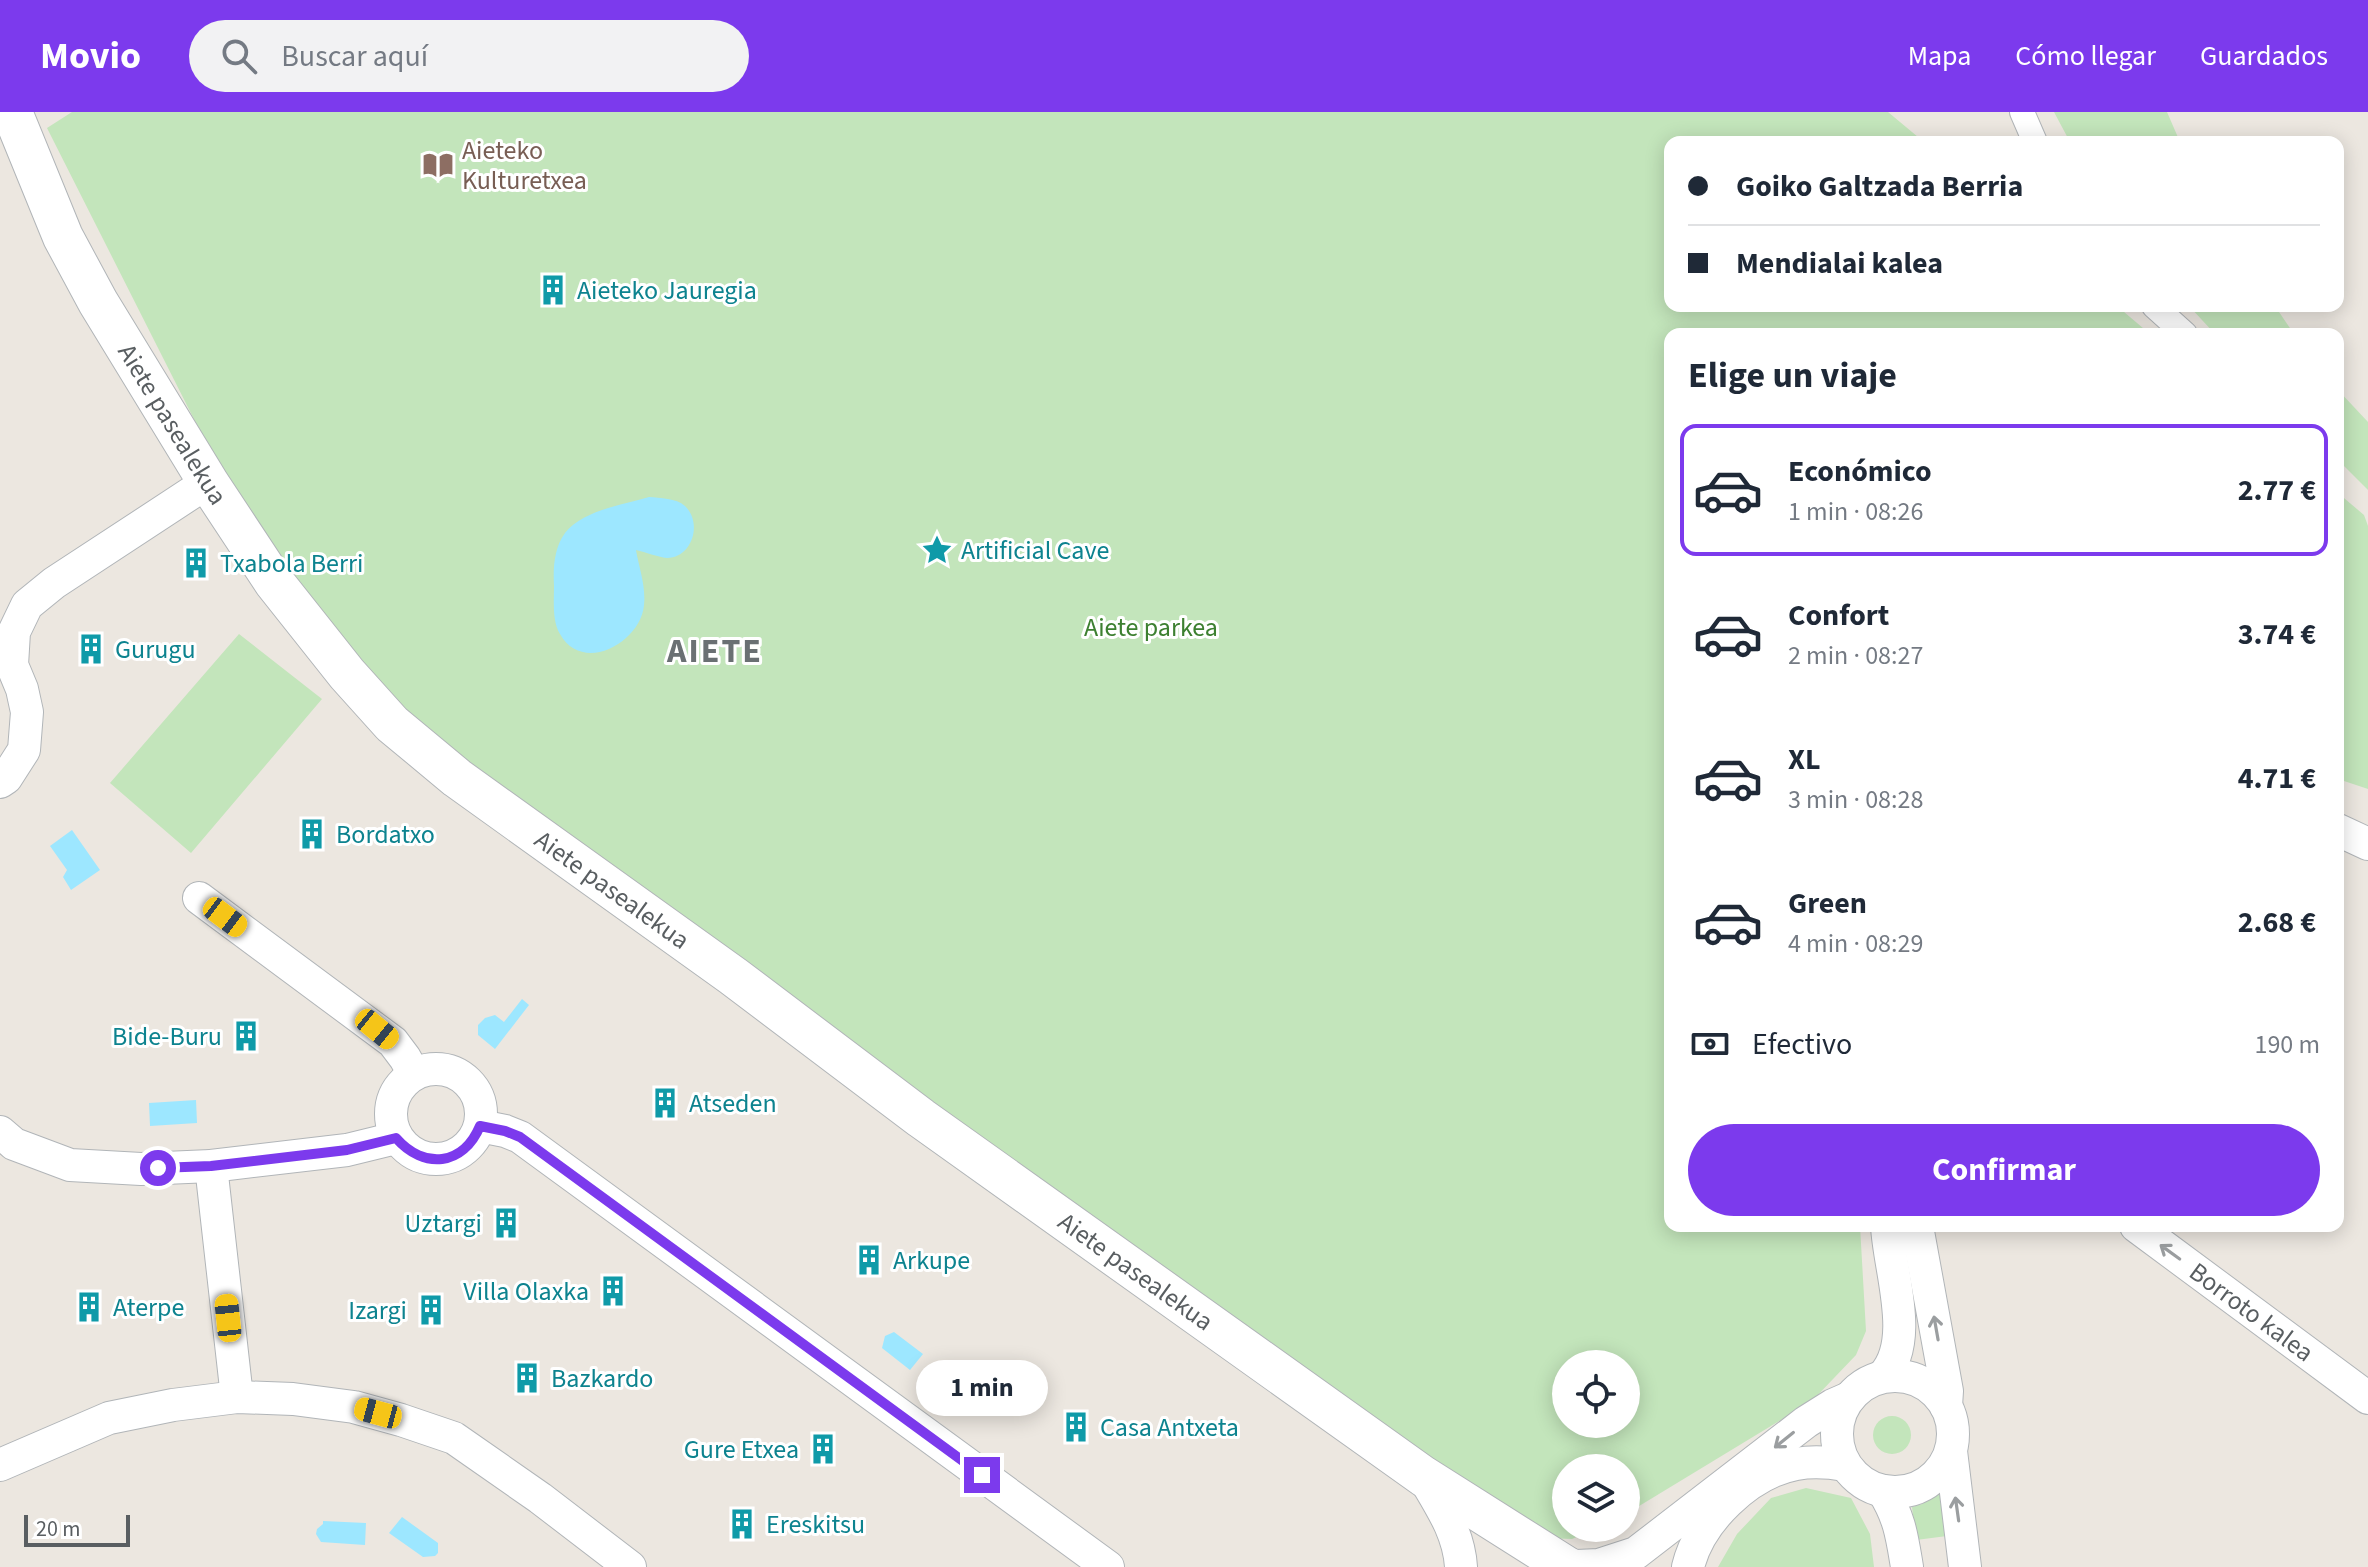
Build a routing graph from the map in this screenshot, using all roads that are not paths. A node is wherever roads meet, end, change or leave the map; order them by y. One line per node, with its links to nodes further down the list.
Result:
1 (12, 112): 6 (street, Aiete pasealekua)
2 (2022, 112): 3 (street)
3 (2032, 136)
4 (2161, 312): 5 (street)
5 (2178, 328)
6 (208, 482): 7 (street); 29 (street, Aiete pasealekua)
7 (0, 782)
8 (2344, 833): 9 (street)
9 (2368, 844)
10 (199, 898): 11 (street)
11 (414, 1074): 12 (street); 14 (street)
12 (480, 1126): 14 (street); 33 (street)
13 (0, 1132): 15 (street)
14 (396, 1138): 15 (street)
15 (211, 1166): 22 (street)
16 (1888, 1232): 20 (street)
17 (1902, 1232): 20 (street)
18 (1918, 1232): 25 (street, one-way to 18)
19 (2144, 1232): 24 (street, Borroto kalea, one-way to 19)
20 (1896, 1304): 21 (street)
21 (1883, 1376): 23 (street); 25 (street)
22 (237, 1397): 27 (street); 32 (street)
23 (1849, 1398): 28 (street); 31 (street, one-way to 31)
24 (2368, 1398)
25 (1946, 1406): 26 (street)
26 (1951, 1451): 30 (street); 37 (street, one-way to 26)
27 (0, 1465)
28 (1845, 1465): 30 (street); 35 (street)
29 (1423, 1476): 31 (street, Aiete pasealekua); 34 (street)
30 (1883, 1491): 36 (street)
31 (1552, 1566)
32 (630, 1567)
33 (1108, 1567)
34 (1461, 1567)
35 (1688, 1567)
36 (1907, 1567)
37 (1965, 1567)

